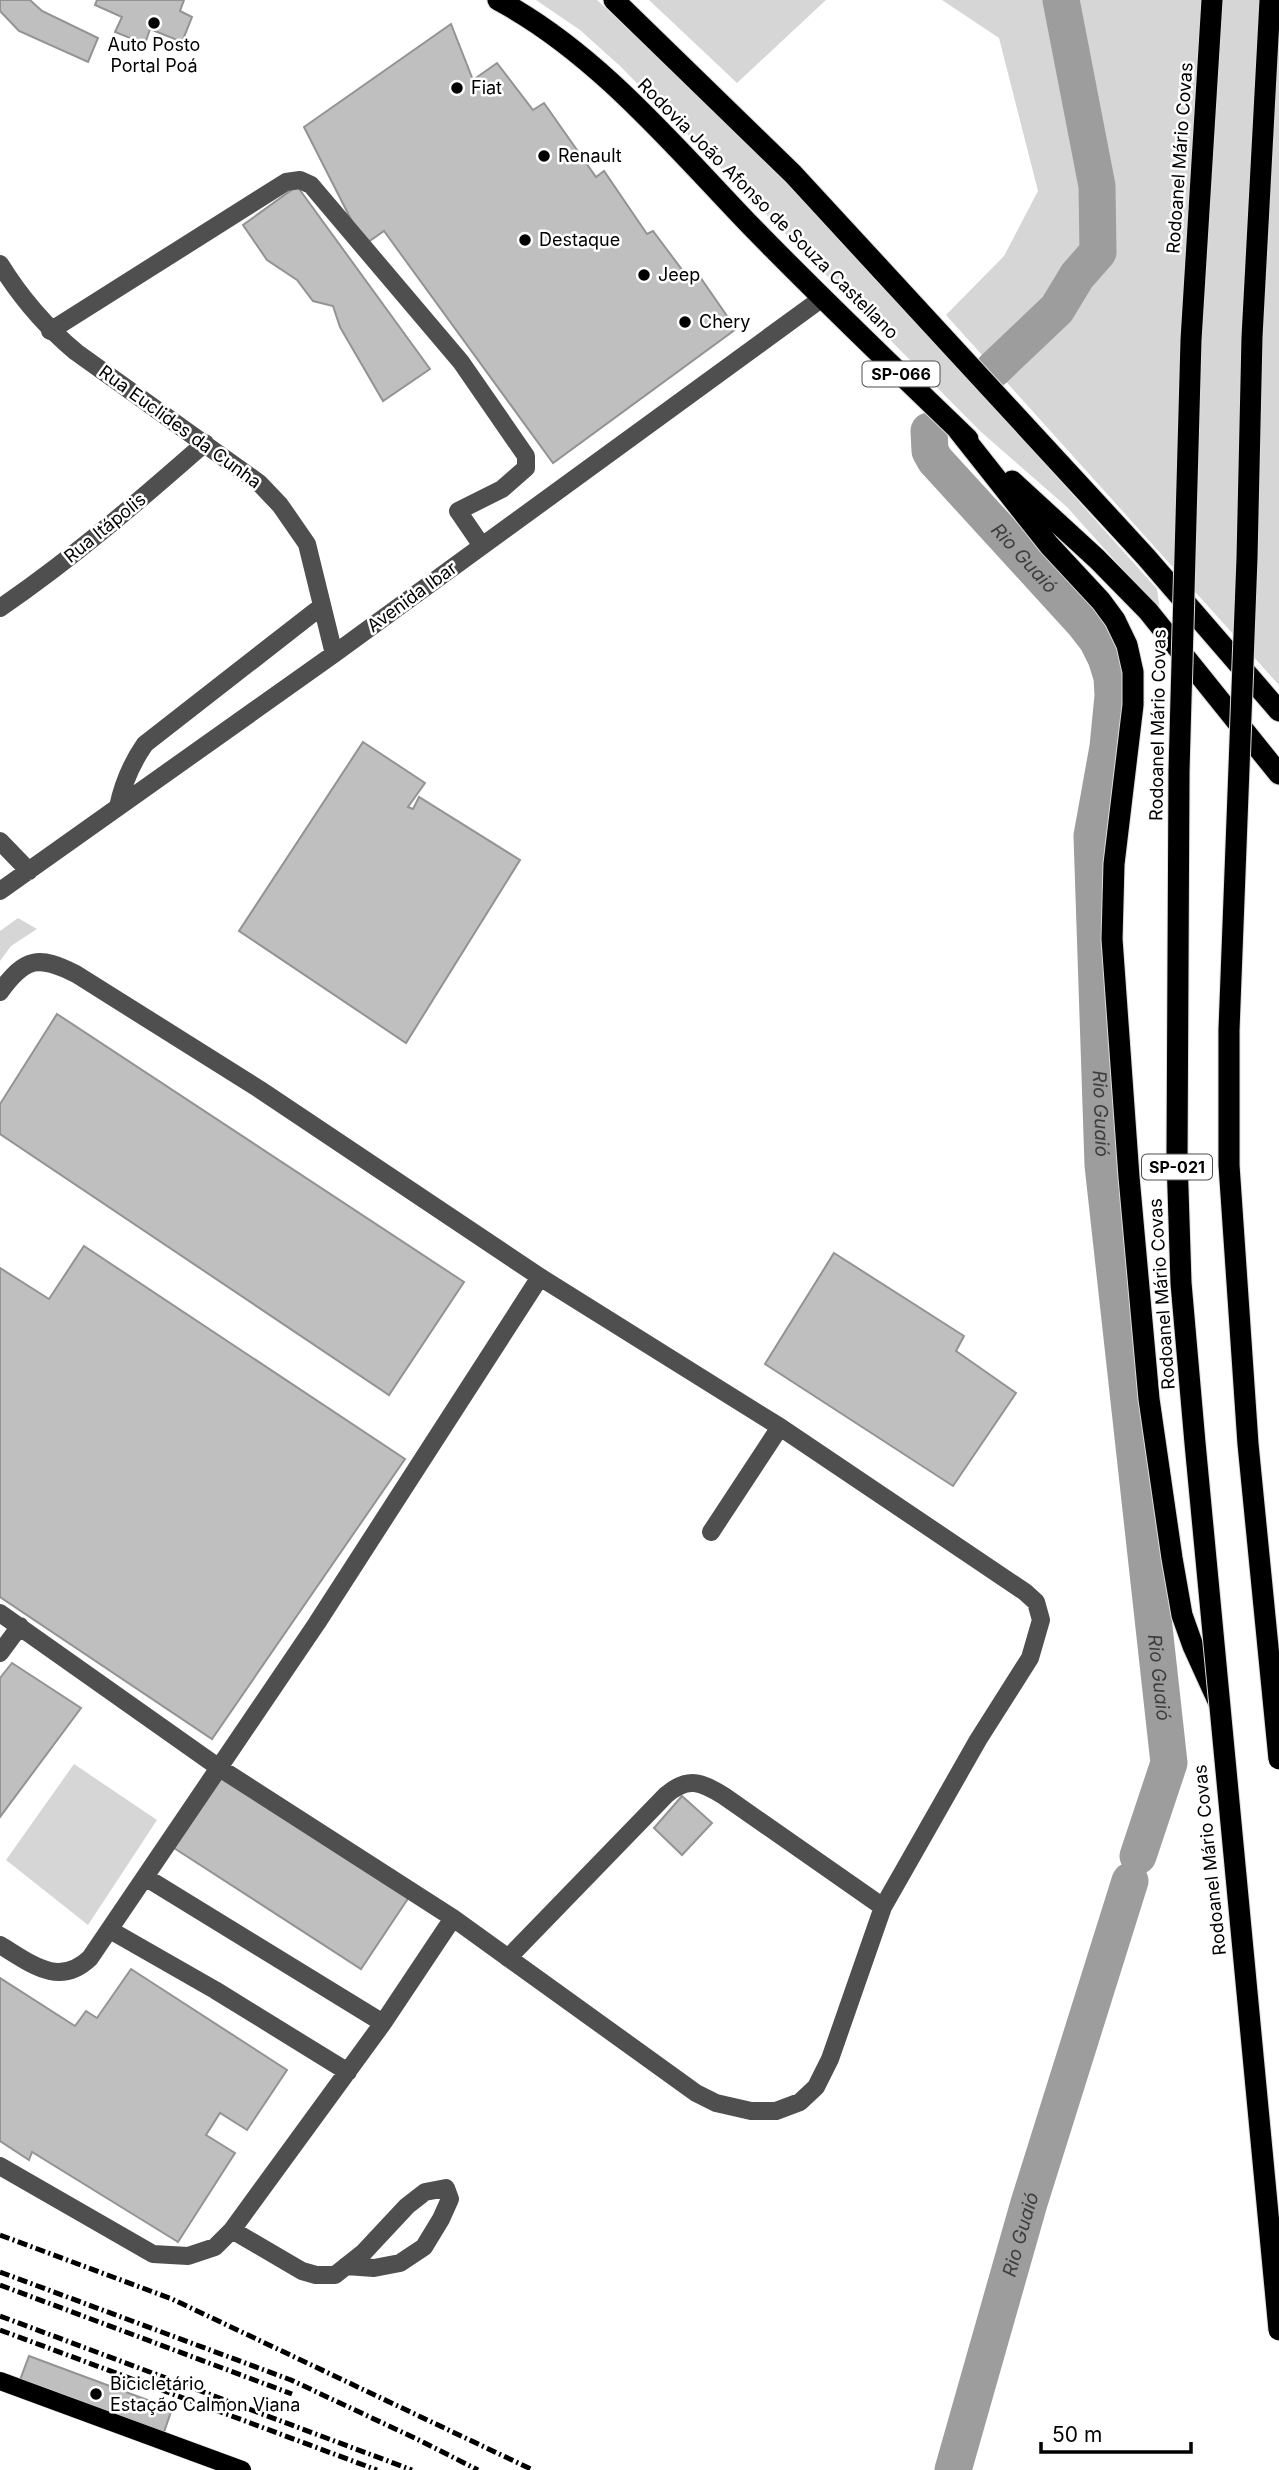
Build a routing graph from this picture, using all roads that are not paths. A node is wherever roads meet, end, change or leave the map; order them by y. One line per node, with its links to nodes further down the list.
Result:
1 (498, 0): 6 (highway, Rodovia João Afonso de Souza Castellano / SP-066)
2 (614, 0): 14 (highway, Rodovia João Afonso de Souza Castellano / SP-066)
3 (1212, 0): 27 (highway, Rodoanel Mário Covas / SP-021, bridge)
4 (1270, 0): 28 (highway, SP-021, bridge)
5 (1, 270): 7 (street, Rua Euclides da Cunha)
6 (821, 299): 8 (highway, Rodovia João Afonso de Souza Castellano / SP-066); 10 (street, Avenida Ibar)
7 (50, 331): 9 (street, Rua Euclides da Cunha); 10 (street)
8 (958, 430): 15 (highway, Rodovia João Afonso de Souza Castellano / SP-066); 27 (highway)
9 (205, 443): 11 (street, Rua Euclides da Cunha); 12 (street, Rua Itápolis)
10 (482, 546): 13 (street, Avenida Ibar)
11 (322, 606): 13 (street, Rua Euclides da Cunha); 16 (street)
12 (0, 608)
13 (334, 654): 16 (street, Avenida Ibar)
14 (1279, 711)
15 (1279, 774)
16 (118, 807): 18 (street, Avenida Ibar)
17 (0, 841): 18 (street)
18 (29, 871): 19 (street, Avenida Ibar)
19 (0, 891)
20 (0, 992): 21 (street)
21 (540, 1277): 22 (street); 29 (street)
22 (780, 1427): 23 (street); 31 (street)
23 (711, 1532)
24 (0, 1613): 25 (street)
25 (20, 1626): 26 (street); 29 (street)
26 (0, 1653)
27 (1218, 1701): 41 (highway, Rodoanel Mário Covas / SP-021, bridge)
28 (1279, 1759)
29 (218, 1767): 30 (street); 32 (street)
30 (145, 1877): 33 (street); 36 (street)
31 (883, 1907): 35 (street); 35 (street)
32 (453, 1918): 35 (street); 36 (street)
33 (110, 1930): 34 (street); 37 (street)
34 (0, 1945)
35 (508, 1958)
36 (383, 2023): 37 (street)
37 (348, 2072): 39 (street)
38 (0, 2166): 39 (street)
39 (232, 2230): 40 (street)
40 (346, 2266): 40 (street)
41 (1279, 2330)
42 (0, 2381): 43 (main road)
43 (222, 2467): 44 (main road)
44 (242, 2470)

